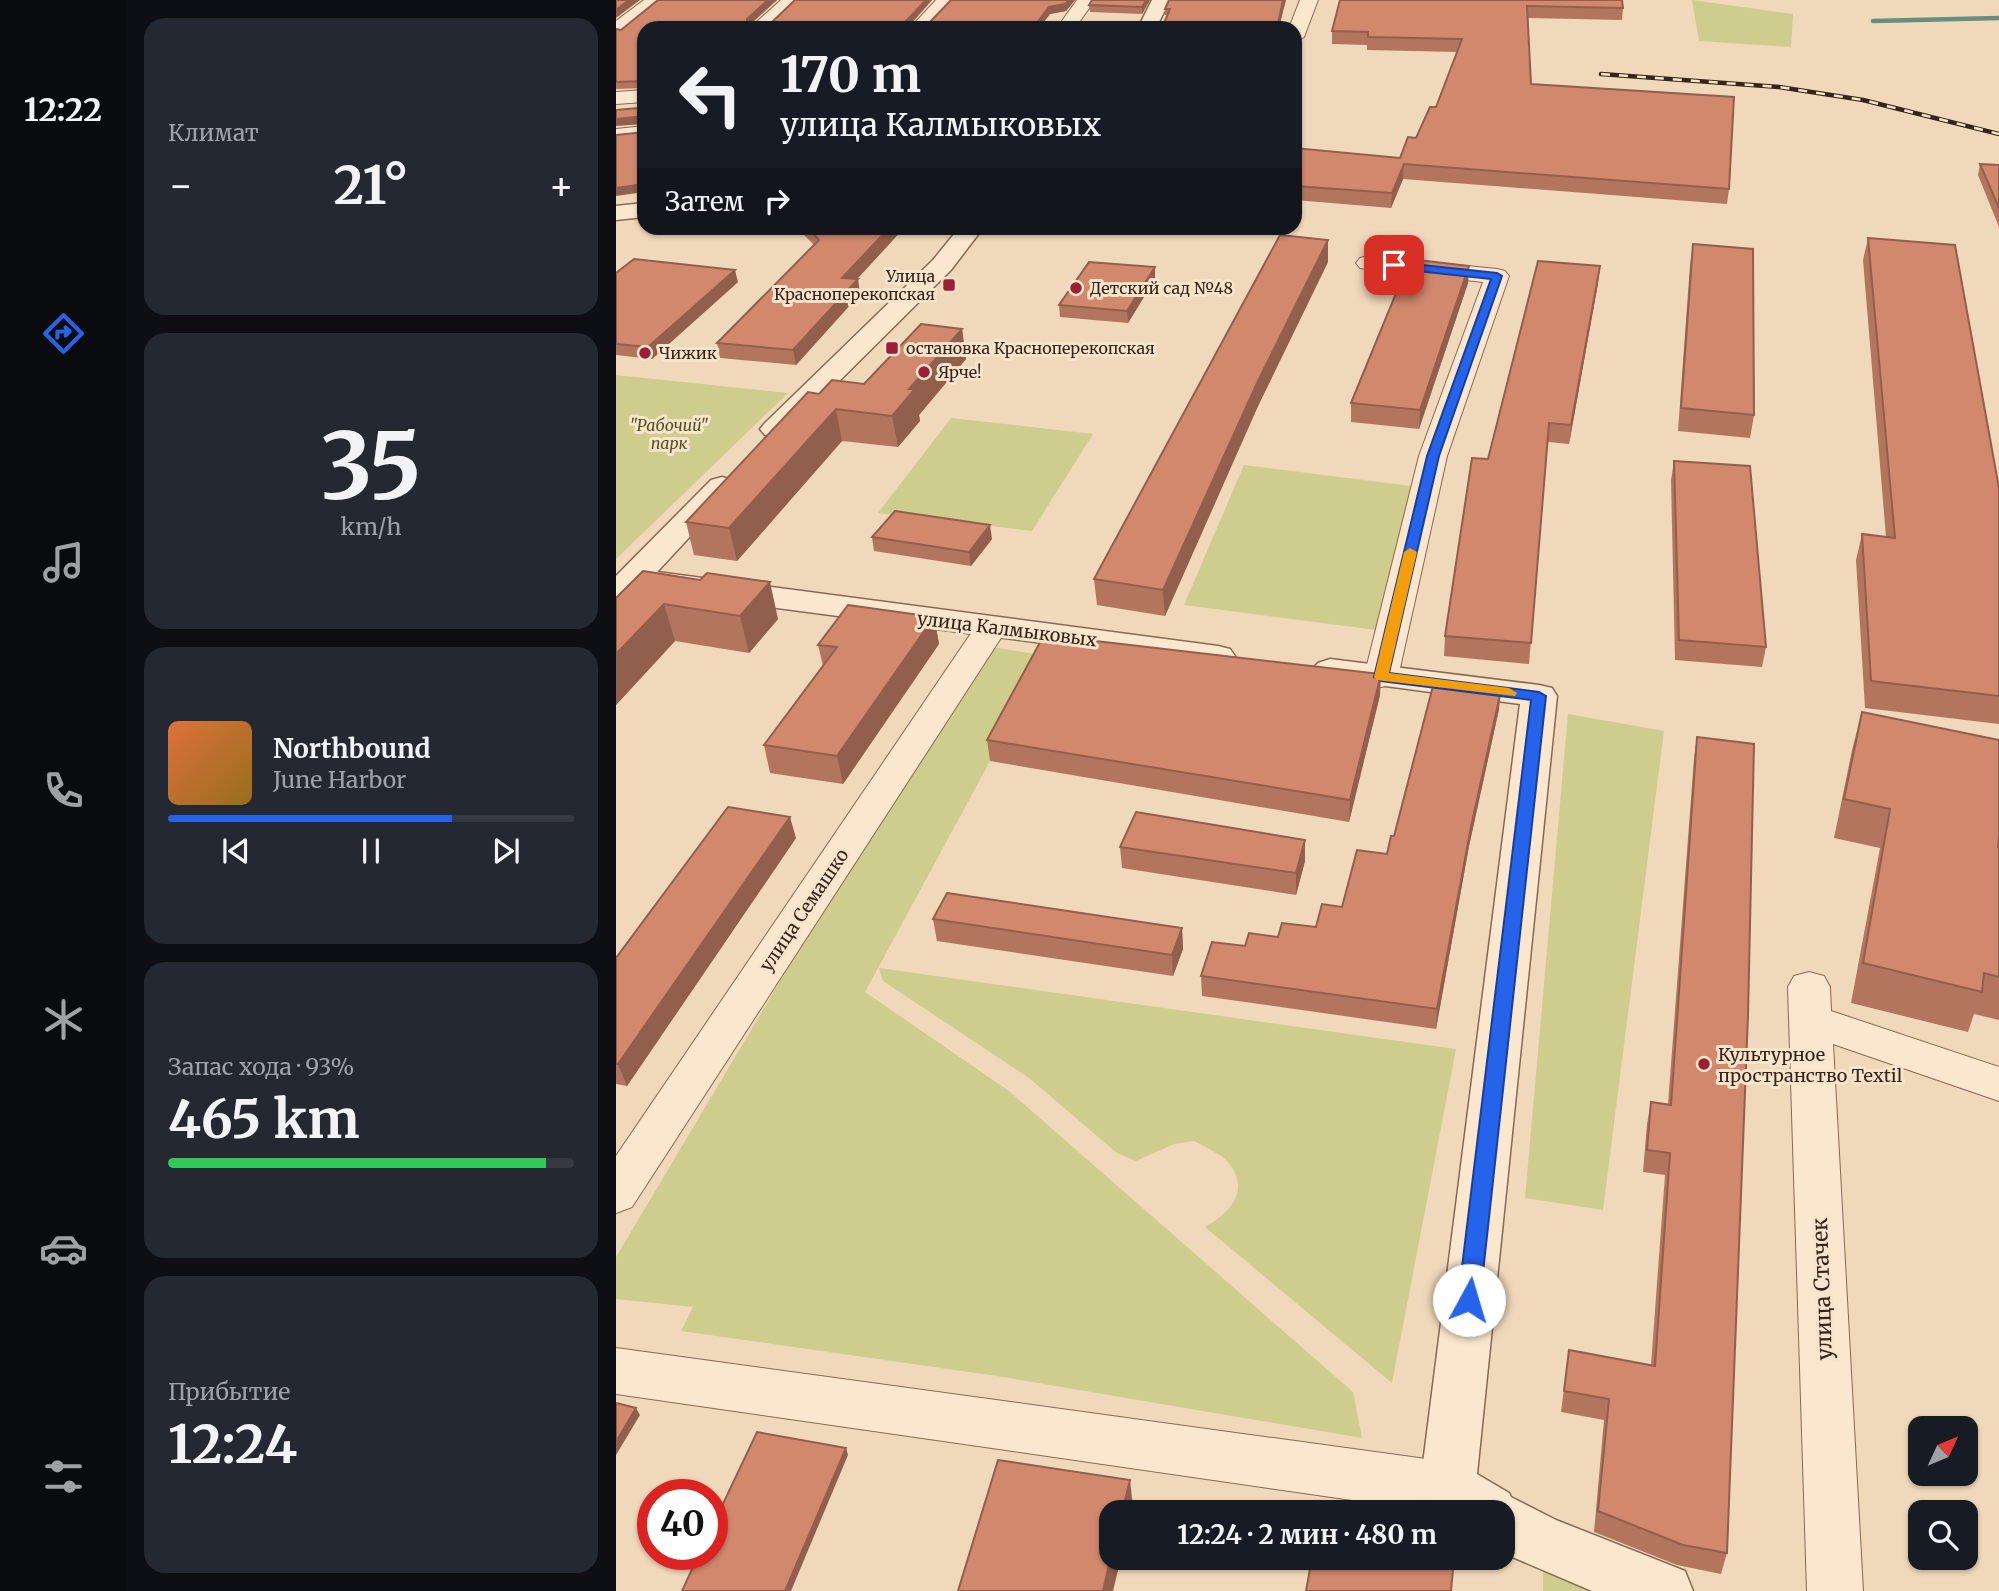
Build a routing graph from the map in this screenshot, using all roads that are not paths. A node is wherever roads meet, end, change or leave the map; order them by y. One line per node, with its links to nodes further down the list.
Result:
1 (655, 0): 12 (street)
2 (790, 0): 7 (street)
3 (946, 0): 8 (street)
4 (1086, 0): 9 (street)
5 (1161, 0): 10 (street)
6 (1309, 0): 11 (street)
7 (767, 21)
8 (926, 21)
9 (1071, 21)
10 (1150, 21)
11 (1301, 21)
12 (616, 30)
13 (637, 96): 14 (street)
14 (616, 98)
15 (637, 133): 16 (street)
16 (616, 135)
17 (637, 211): 18 (street)
18 (616, 213)
19 (966, 235): 21 (street)
20 (1368, 263): 25 (street)
21 (624, 587): 22 (street, улица Калмыковых)
22 (992, 627): 23 (street, улица Калмыковых); 27 (street, улица Семашко)
23 (1247, 660)
24 (1300, 666): 25 (street)
25 (1381, 677): 29 (street)
26 (1999, 1084): 32 (street, улица Стачек)
27 (616, 1194)
28 (616, 1371): 29 (street)
29 (1468, 1499)
30 (1515, 1528): 31 (street)
31 (1664, 1591)
32 (1835, 1591)

